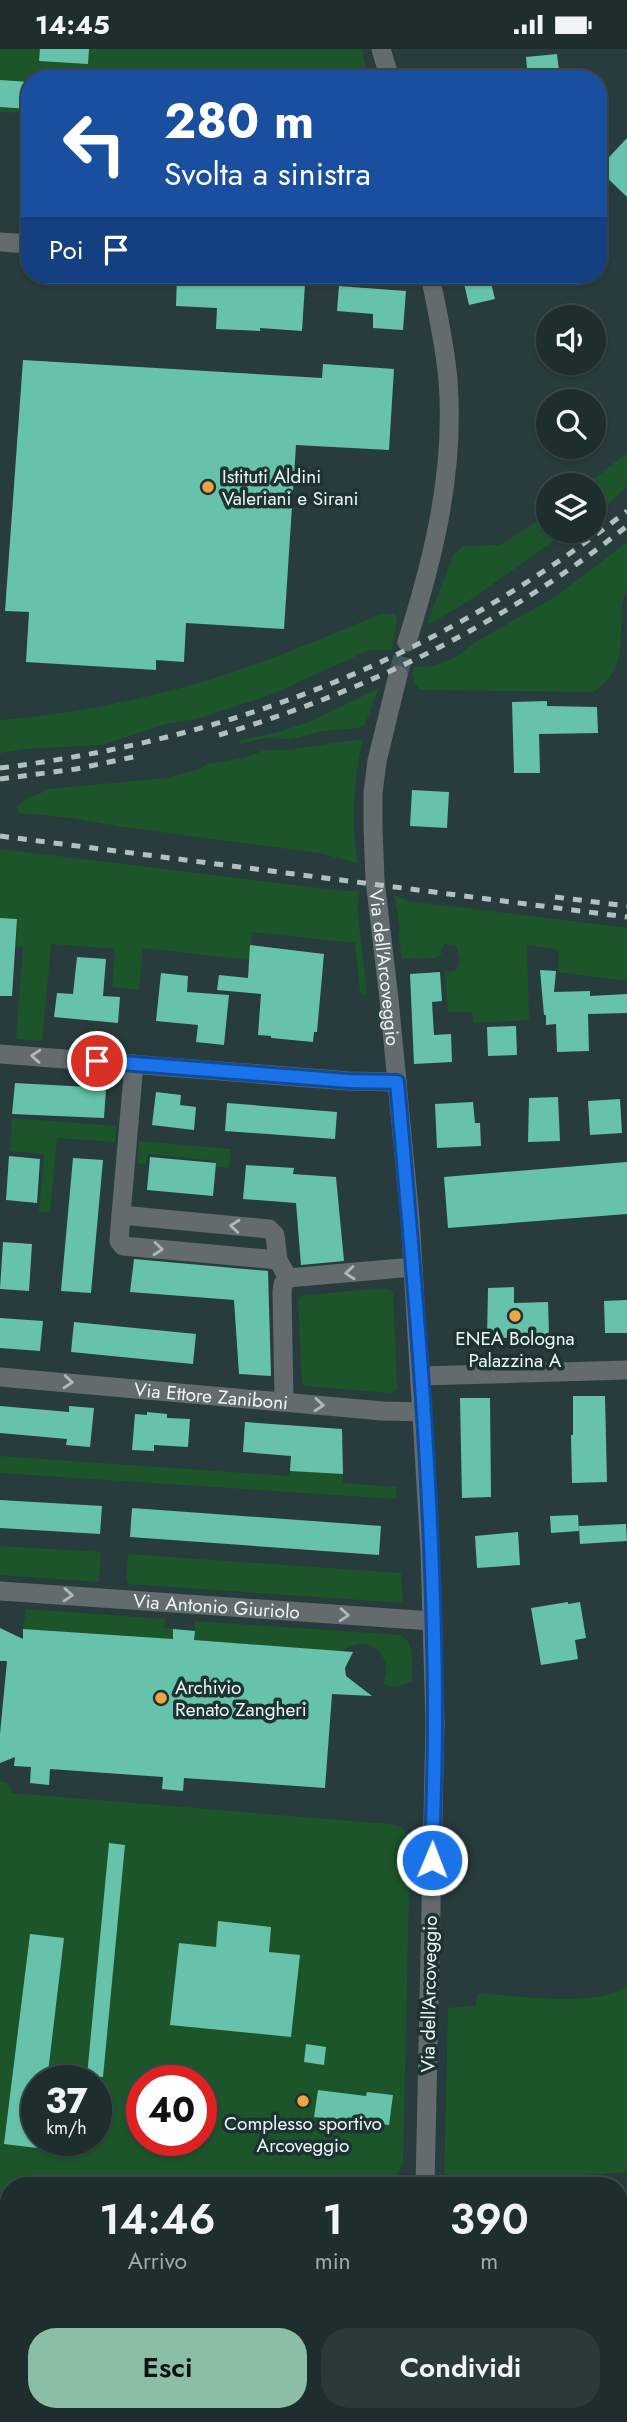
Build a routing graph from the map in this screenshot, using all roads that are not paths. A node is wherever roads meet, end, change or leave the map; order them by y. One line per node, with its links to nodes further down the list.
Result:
1 (381, 49): 2 (street)
2 (387, 70)
3 (0, 242): 4 (street)
4 (21, 243)
5 (432, 284): 6 (street)
6 (407, 642)
7 (398, 674): 10 (street, Via dell'Arcoveggio)
8 (0, 1053): 9 (street, one-way to 8)
9 (134, 1064): 10 (street); 11 (street)
10 (397, 1082): 13 (street, Via dell'Arcoveggio)
11 (121, 1215): 12 (street, one-way to 11); 12 (street, one-way to 12)
12 (278, 1260): 14 (street)
13 (413, 1267): 14 (street, one-way to 14); 16 (street, Via dell'Arcoveggio)
14 (288, 1278): 18 (street)
15 (627, 1370): 16 (street)
16 (420, 1376): 19 (street, Via dell'Arcoveggio)
17 (0, 1377): 18 (street, Via Ettore Zaniboni, one-way to 18)
18 (284, 1401): 19 (street, Via Ettore Zaniboni, one-way to 19)
19 (423, 1412): 21 (street, Via dell'Arcoveggio)
20 (0, 1591): 21 (street, Via Antonio Giuriolo, one-way to 21)
21 (432, 1621): 22 (street, Via dell'Arcoveggio)
22 (425, 2177)

